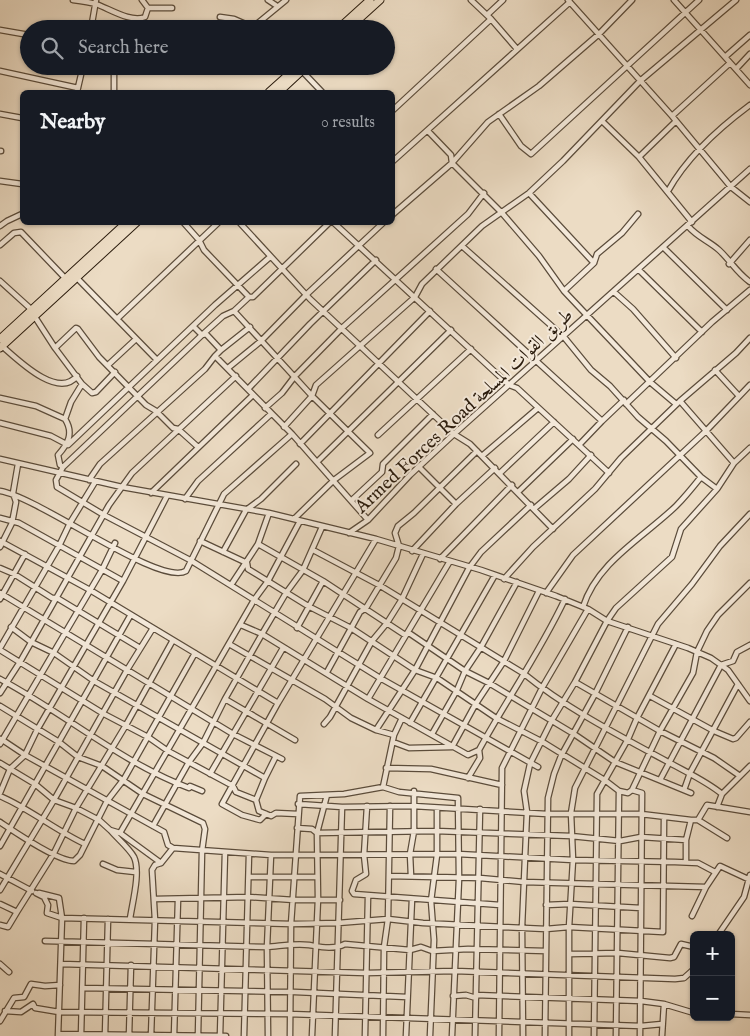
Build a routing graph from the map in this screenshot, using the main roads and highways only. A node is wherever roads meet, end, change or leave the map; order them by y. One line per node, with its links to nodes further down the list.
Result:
1 (370, 0): 3 (highway)
2 (380, 0): 4 (highway)
3 (348, 20)
4 (358, 20)
5 (292, 75): 7 (highway)
6 (295, 75): 8 (highway)
7 (272, 90)
8 (281, 90)
9 (124, 225): 11 (highway)
10 (134, 225): 11 (highway)
11 (33, 313): 12 (highway)
12 (1, 344)

